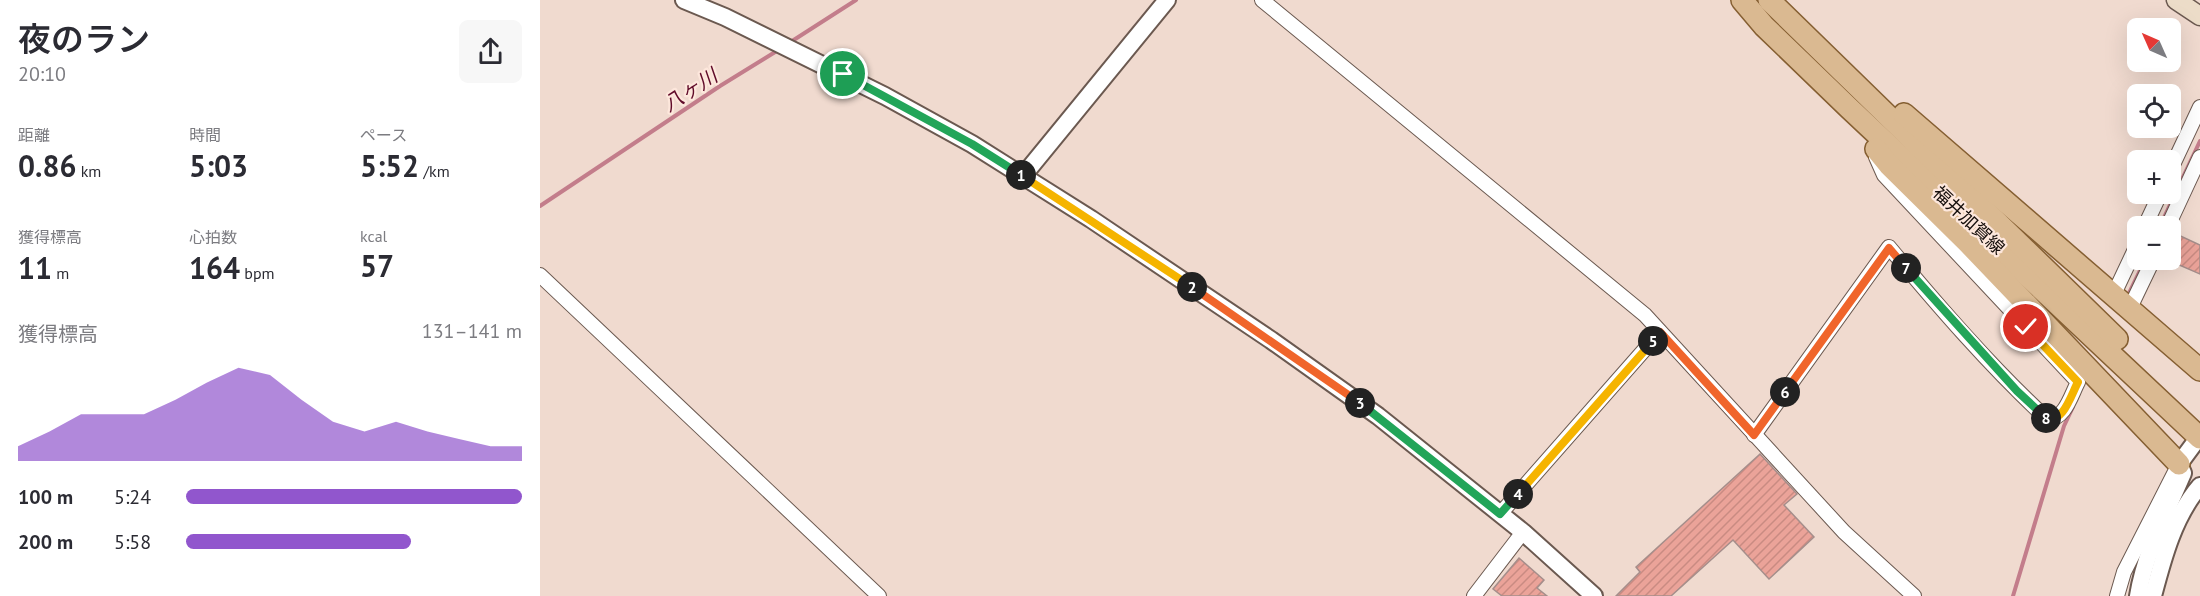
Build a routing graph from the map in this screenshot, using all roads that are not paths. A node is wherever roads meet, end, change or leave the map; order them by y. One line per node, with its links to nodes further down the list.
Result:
1 (684, 0): 16 (street)
2 (1167, 0): 16 (street)
3 (1262, 0): 23 (street)
4 (1732, 0): 9 (main road)
5 (1742, 0): 9 (main road, 福井加賀線)
6 (1769, 0): 10 (main road, 福井加賀線)
7 (2176, 0): 8 (main road)
8 (2200, 16)
9 (1764, 26): 12 (main road, 福井加賀線)
10 (1858, 86): 21 (main road); 25 (main road, 福井加賀線)
11 (2200, 107): 14 (street)
12 (1849, 108): 13 (main road); 27 (main road, 福井加賀線)
13 (1869, 139): 26 (street); 28 (main road)
14 (2180, 150)
15 (2200, 157): 17 (street)
16 (1023, 176): 30 (street)
17 (2173, 216)
18 (2127, 266): 21 (street)
19 (2148, 270): 22 (street)
20 (540, 275): 32 (street)
21 (2113, 296): 22 (main road)
22 (2129, 310): 24 (main road)
23 (1660, 332): 26 (street); 30 (street)
24 (2200, 370)
25 (2200, 420)
26 (1754, 435): 35 (street)
27 (2198, 439): 28 (street)
28 (2179, 464): 36 (street); 37 (street)
29 (2200, 486): 38 (street)
30 (1500, 514): 31 (street)
31 (1523, 532): 33 (street); 34 (street)
32 (879, 596)
33 (1474, 596)
34 (1594, 596)
35 (1914, 596)
36 (2117, 596)
37 (2138, 596)
38 (2153, 596)

